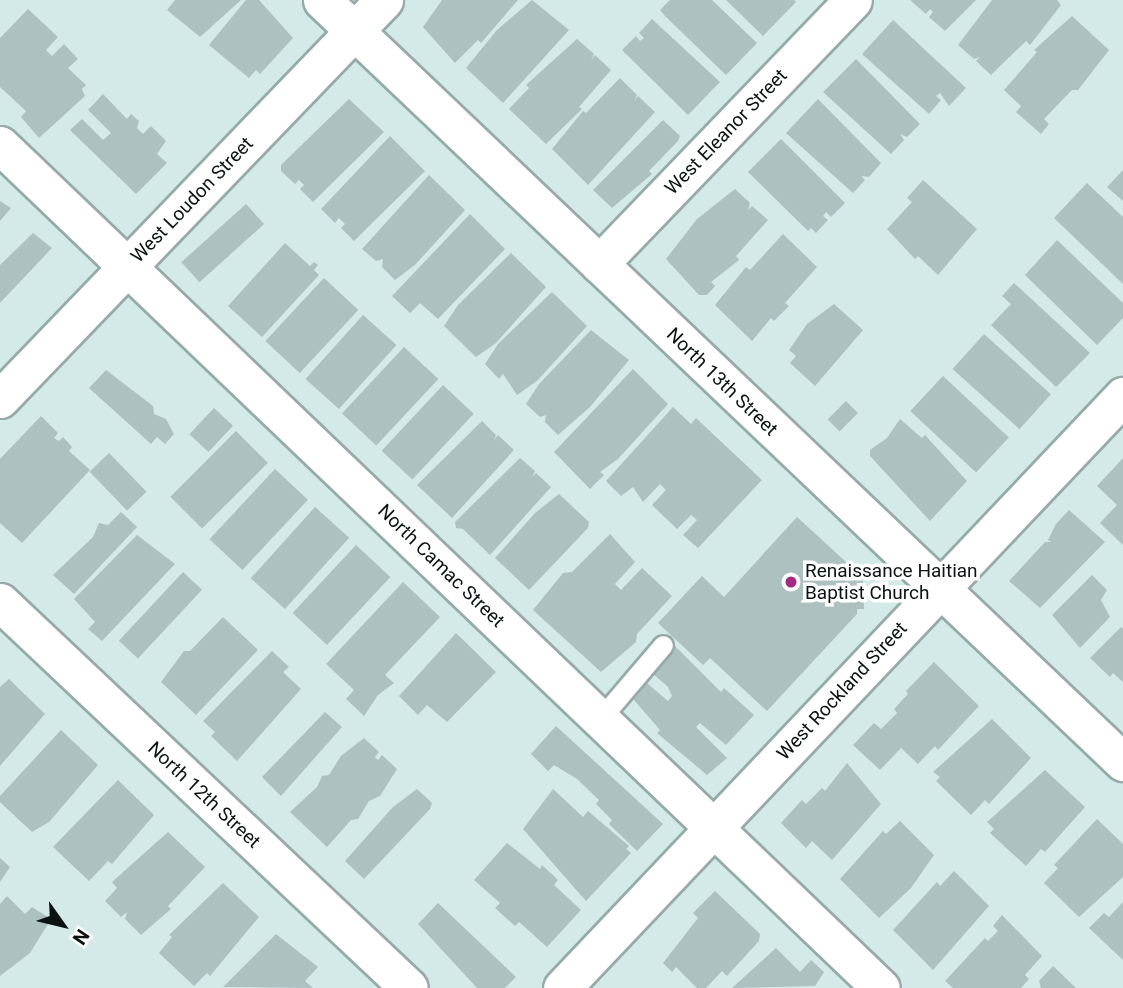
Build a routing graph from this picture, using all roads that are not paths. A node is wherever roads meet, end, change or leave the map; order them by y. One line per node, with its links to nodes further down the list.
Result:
1 (321, 0): 4 (street, North 13th Street)
2 (384, 0): 4 (street, West Loudon Street)
3 (853, 0): 6 (street, West Eleanor Street)
4 (354, 32): 6 (street, North 13th Street); 7 (street, West Loudon Street)
5 (0, 145): 7 (street, North Camac Street)
6 (599, 264): 10 (street, North 13th Street)
7 (129, 265): 9 (street, West Loudon Street); 13 (street, North Camac Street)
8 (1123, 396): 10 (street, West Rockland Street)
9 (0, 399)
10 (938, 589): 14 (street, North 13th Street); 15 (street, West Rockland Street)
11 (0, 602): 16 (street, North 12th Street)
12 (663, 645): 13 (lane)
13 (600, 719): 15 (street, North Camac Street)
14 (1123, 762)
15 (713, 827): 17 (street, West Rockland Street); 18 (street, North Camac Street)
16 (409, 988)
17 (562, 988)
18 (881, 988)

